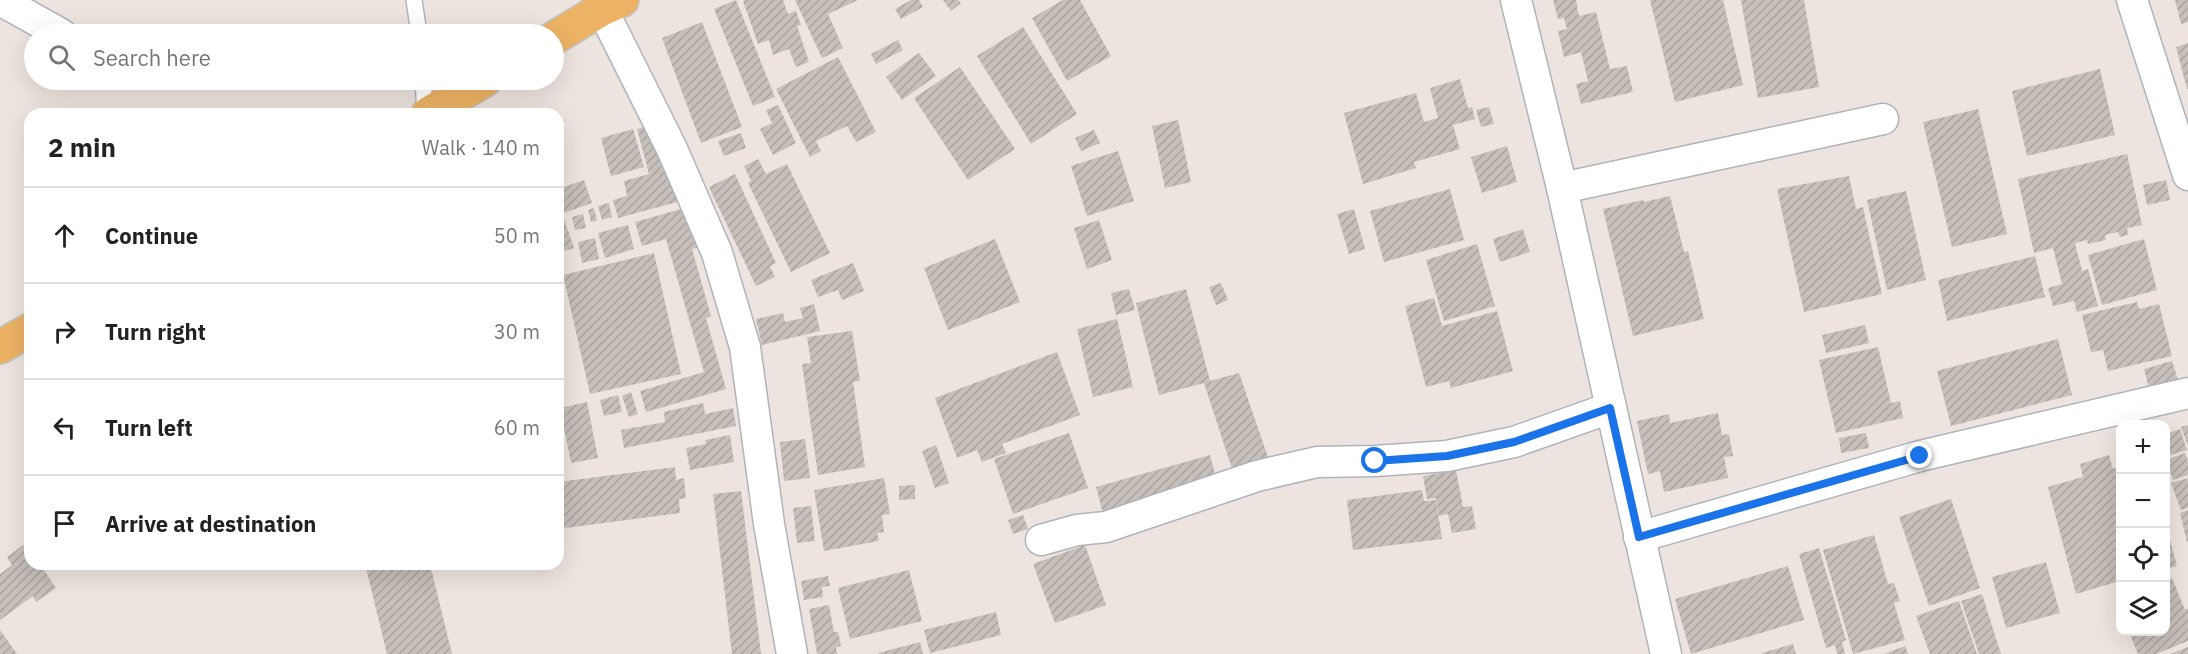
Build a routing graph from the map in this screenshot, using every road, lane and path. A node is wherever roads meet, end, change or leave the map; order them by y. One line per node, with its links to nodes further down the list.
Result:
1 (0, 0): 6 (street)
2 (414, 0): 7 (lane)
3 (1516, 0): 15 (street)
4 (2132, 0): 14 (street)
5 (607, 3): 8 (main road); 22 (street)
6 (43, 24)
7 (418, 24)
8 (564, 31)
9 (424, 90): 11 (lane)
10 (468, 90): 12 (main road)
11 (426, 108)
12 (437, 108)
13 (1883, 119): 15 (street)
14 (2188, 175)
15 (1562, 188): 19 (street)
16 (24, 333): 17 (main road)
17 (0, 347)
18 (2188, 393): 20 (street)
19 (1610, 408): 20 (street); 21 (street)
20 (1639, 537): 23 (street)
21 (1041, 540)
22 (792, 654)
23 (1666, 654)

